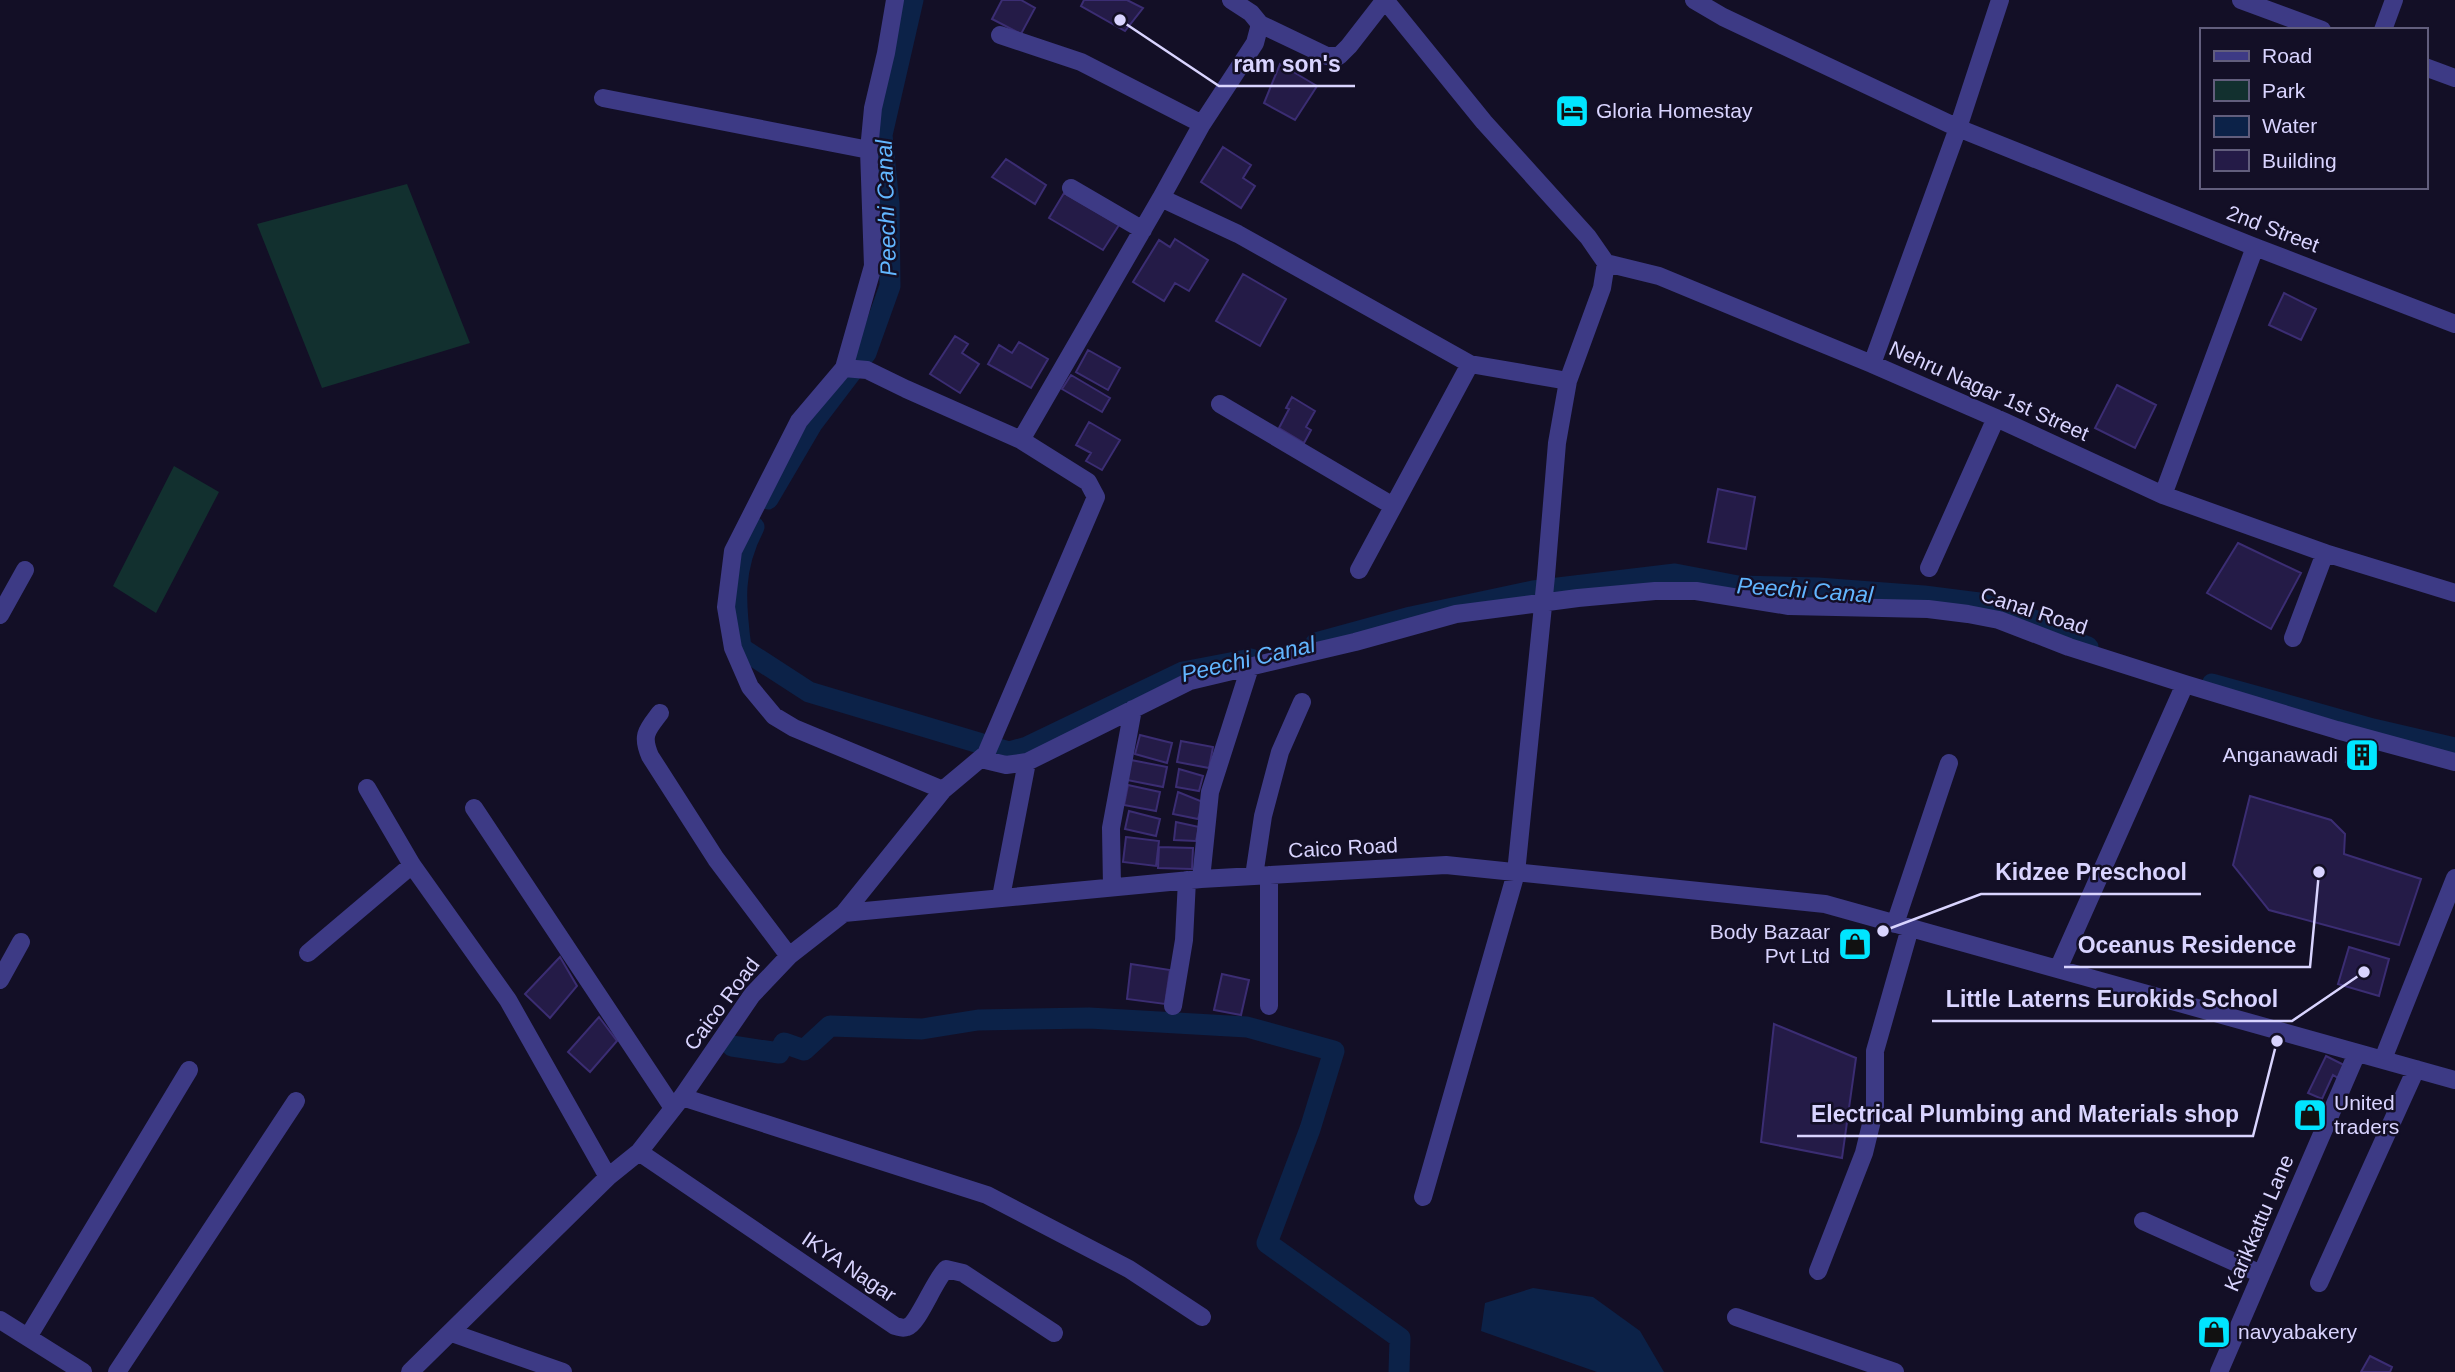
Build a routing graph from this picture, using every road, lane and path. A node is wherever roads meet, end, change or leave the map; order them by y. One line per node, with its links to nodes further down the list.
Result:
1 (894, 0): 17 (street)
2 (1231, 0): 8 (street)
3 (1384, 0): 8 (street); 22 (street)
4 (1693, 0): 16 (street, 2nd Street)
5 (2000, 0): 16 (street, Nehru Nagar 1st Street)
6 (2241, 0): 9 (street)
7 (2394, 0): 10 (street)
8 (1260, 24): 15 (street)
9 (2317, 28)
10 (2385, 28)
11 (1000, 36): 15 (street)
12 (2427, 68): 13 (street)
13 (2455, 78)
14 (603, 98): 17 (street)
15 (1202, 124): 19 (street)
16 (1958, 128): 21 (street, 2nd Street); 25 (street, Nehru Nagar 1st Street)
17 (869, 150): 26 (street)
18 (1071, 188): 20 (street)
19 (1161, 198): 20 (street); 24 (street)
20 (1143, 230): 30 (street)
21 (2255, 247): 23 (street, 2nd Street); 31 (street)
22 (1605, 263): 25 (street); 27 (street)
23 (2455, 324)
24 (1470, 364): 27 (street); 32 (street)
25 (1872, 364): 29 (street, Nehru Nagar 1st Street)
26 (844, 368): 30 (street); 51 (street)
27 (1568, 381): 38 (street)
28 (1220, 404): 32 (street)
29 (1996, 418): 31 (street, Nehru Nagar 1st Street); 34 (street)
30 (1021, 440): 46 (street)
31 (2163, 495): 33 (street, Nehru Nagar 1st Street)
32 (1393, 506): 36 (street)
33 (2325, 553): 37 (street, Nehru Nagar 1st Street); 40 (street)
34 (1929, 568)
35 (25, 570): 39 (street)
36 (1359, 570)
37 (2455, 593)
38 (1543, 599): 41 (street, Canal Road); 42 (street, Canal Road); 54 (street)
39 (0, 615)
40 (2293, 638)
41 (1250, 667): 44 (street, Canal Road); 57 (street)
42 (2185, 684): 49 (street, Canal Road); 65 (street)
43 (1302, 702): 55 (street)
44 (1133, 709): 47 (street, Canal Road); 58 (street)
45 (660, 713): 64 (street)
46 (984, 756): 47 (street); 51 (street)
47 (1027, 762): 59 (street)
48 (1949, 762): 61 (street)
49 (2455, 762)
50 (367, 788): 53 (street)
51 (943, 790): 60 (street)
52 (474, 808): 75 (street)
53 (412, 865): 63 (street); 77 (street)
54 (1516, 873): 55 (street, Caico Road); 61 (street, Caico Road); 78 (street)
55 (1261, 876): 57 (street, Caico Road); 68 (street)
56 (2455, 878): 70 (street)
57 (1194, 880): 58 (street, Caico Road); 67 (street)
58 (1112, 887): 59 (street, Caico Road)
59 (1001, 897): 60 (street, Caico Road)
60 (844, 913): 64 (street, Caico Road)
61 (1903, 926): 65 (street, Caico Road); 80 (street)
62 (21, 942): 66 (street)
63 (308, 953)
64 (789, 956): 75 (street, Caico Road)
65 (2058, 969): 69 (street, Caico Road)
66 (0, 980)
67 (1174, 1006)
68 (1269, 1006)
69 (2357, 1053): 70 (street, Caico Road); 81 (street, Karikkattu Lane)
70 (2383, 1059): 71 (street, Caico Road)
71 (2416, 1069): 73 (street, Caico Road); 82 (street)
72 (189, 1070): 88 (street)
73 (2455, 1080)
74 (296, 1101): 91 (street)
75 (677, 1102): 76 (street, Caico Road); 83 (street)
76 (639, 1152): 77 (street, Caico Road); 87 (street, IKYA Nagar)
77 (608, 1177): 86 (street, Caico Road)
78 (1423, 1197)
79 (2143, 1221): 81 (street)
80 (1818, 1271)
81 (2261, 1274): 96 (street, Karikkattu Lane)
82 (2319, 1283)
83 (1202, 1317)
84 (1736, 1317): 89 (street)
85 (0, 1320): 88 (street)
86 (452, 1333): 92 (street, Caico Road); 93 (street)
87 (1054, 1333)
88 (28, 1337): 90 (street)
89 (1840, 1354): 94 (street); 95 (street)
90 (83, 1372)
91 (117, 1372)
92 (410, 1372)
93 (564, 1372)
94 (1836, 1372)
95 (1895, 1372)
96 (2219, 1372)

